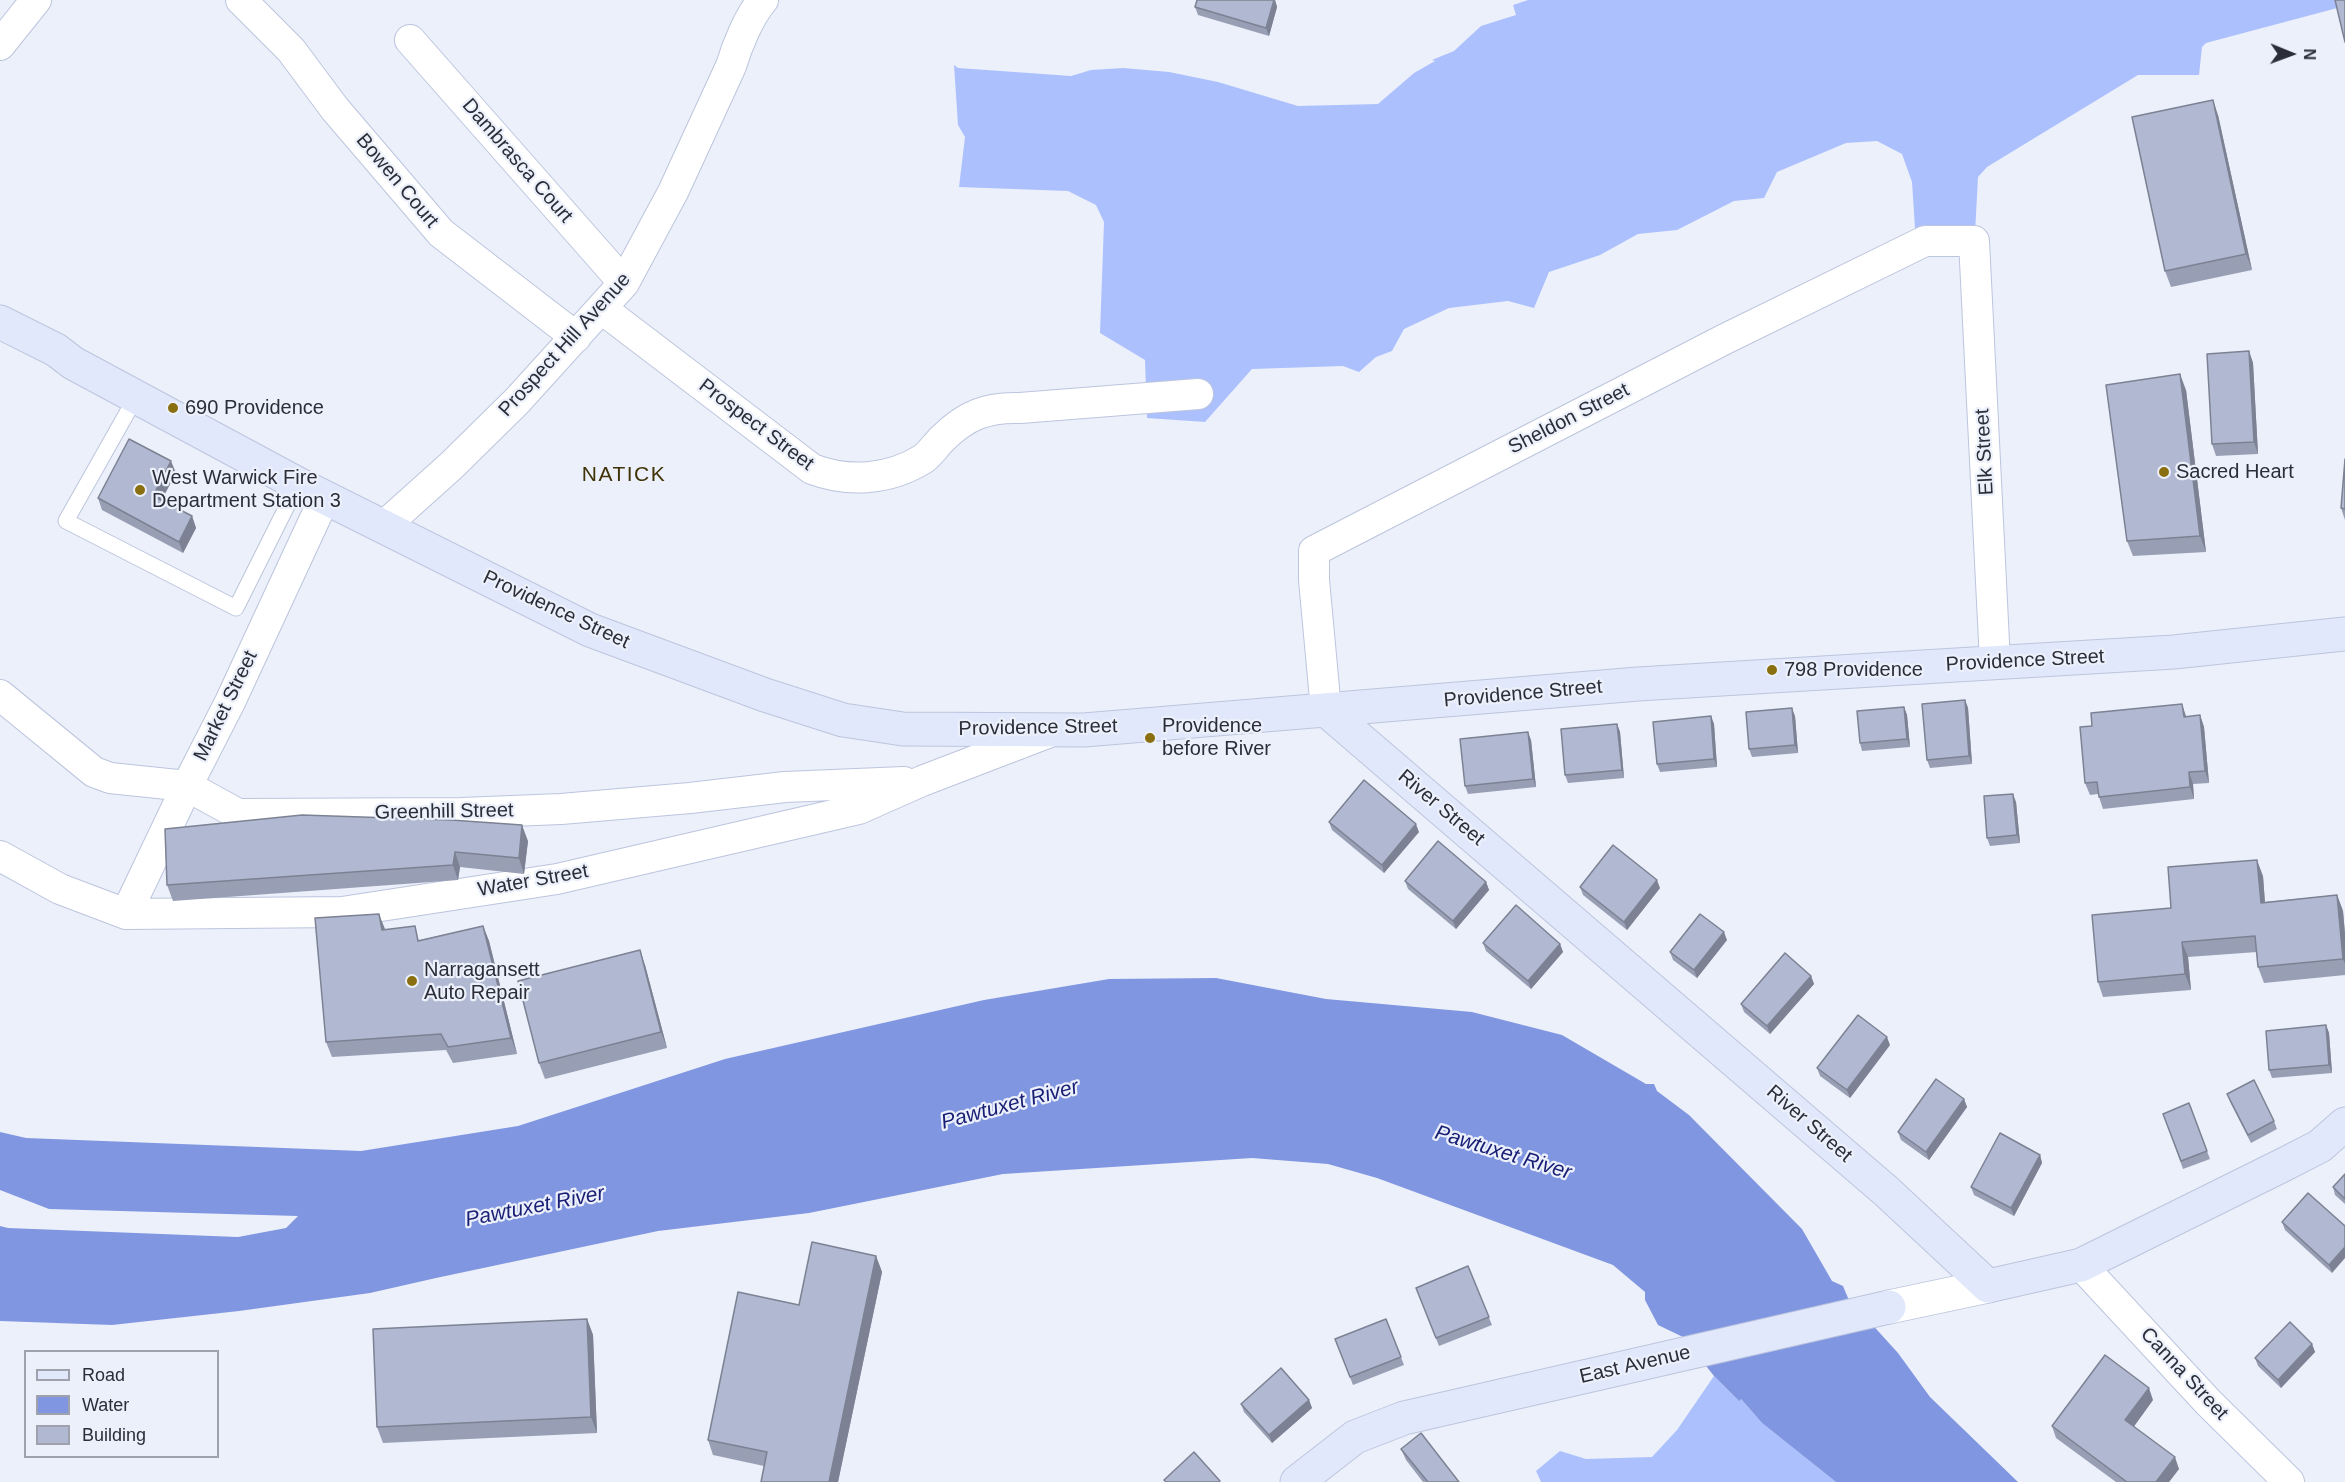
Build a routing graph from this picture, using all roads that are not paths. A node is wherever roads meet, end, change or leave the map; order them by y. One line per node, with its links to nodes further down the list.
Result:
1 (36, 0): 5 (street)
2 (241, 0): 10 (street, Bowen Court)
3 (763, 0): 7 (street, Prospect Hill Avenue)
4 (410, 40): 7 (street, Dambrasca Court)
5 (0, 45)
6 (1974, 242): 16 (street, Elk Street); 18 (street, Sheldon Street)
7 (624, 283): 8 (street, Prospect Hill Avenue)
8 (602, 309): 10 (street, Prospect Hill Avenue); 11 (street, Prospect Street)
9 (0, 322): 12 (main road, Providence Street)
10 (576, 337): 14 (street, Prospect Hill Avenue)
11 (1198, 394)
12 (136, 397): 13 (main road, Providence Street); 13 (lane)
13 (311, 490): 14 (main road, Providence Street); 21 (street, Market Street)
14 (383, 527): 19 (main road, Providence Street)
15 (2345, 634): 16 (main road, Providence Street)
16 (1995, 662): 18 (main road, Providence Street)
17 (0, 695): 21 (street, Greenhill Street)
18 (1326, 710): 19 (main road, Providence Street); 26 (main road, River Street)
19 (1057, 729): 20 (street, Water Street)
20 (922, 782): 21 (street, Greenhill Street); 23 (street, Water Street)
21 (187, 786): 23 (street, Market Street)
22 (0, 856): 23 (street, Water Street)
23 (126, 914)
24 (2345, 1124): 25 (main road)
25 (2081, 1264): 26 (main road); 29 (street, Canna Street)
26 (1988, 1286): 27 (street, East Avenue)
27 (1889, 1307): 28 (main road, East Avenue)
28 (1297, 1482)
29 (2289, 1482)

